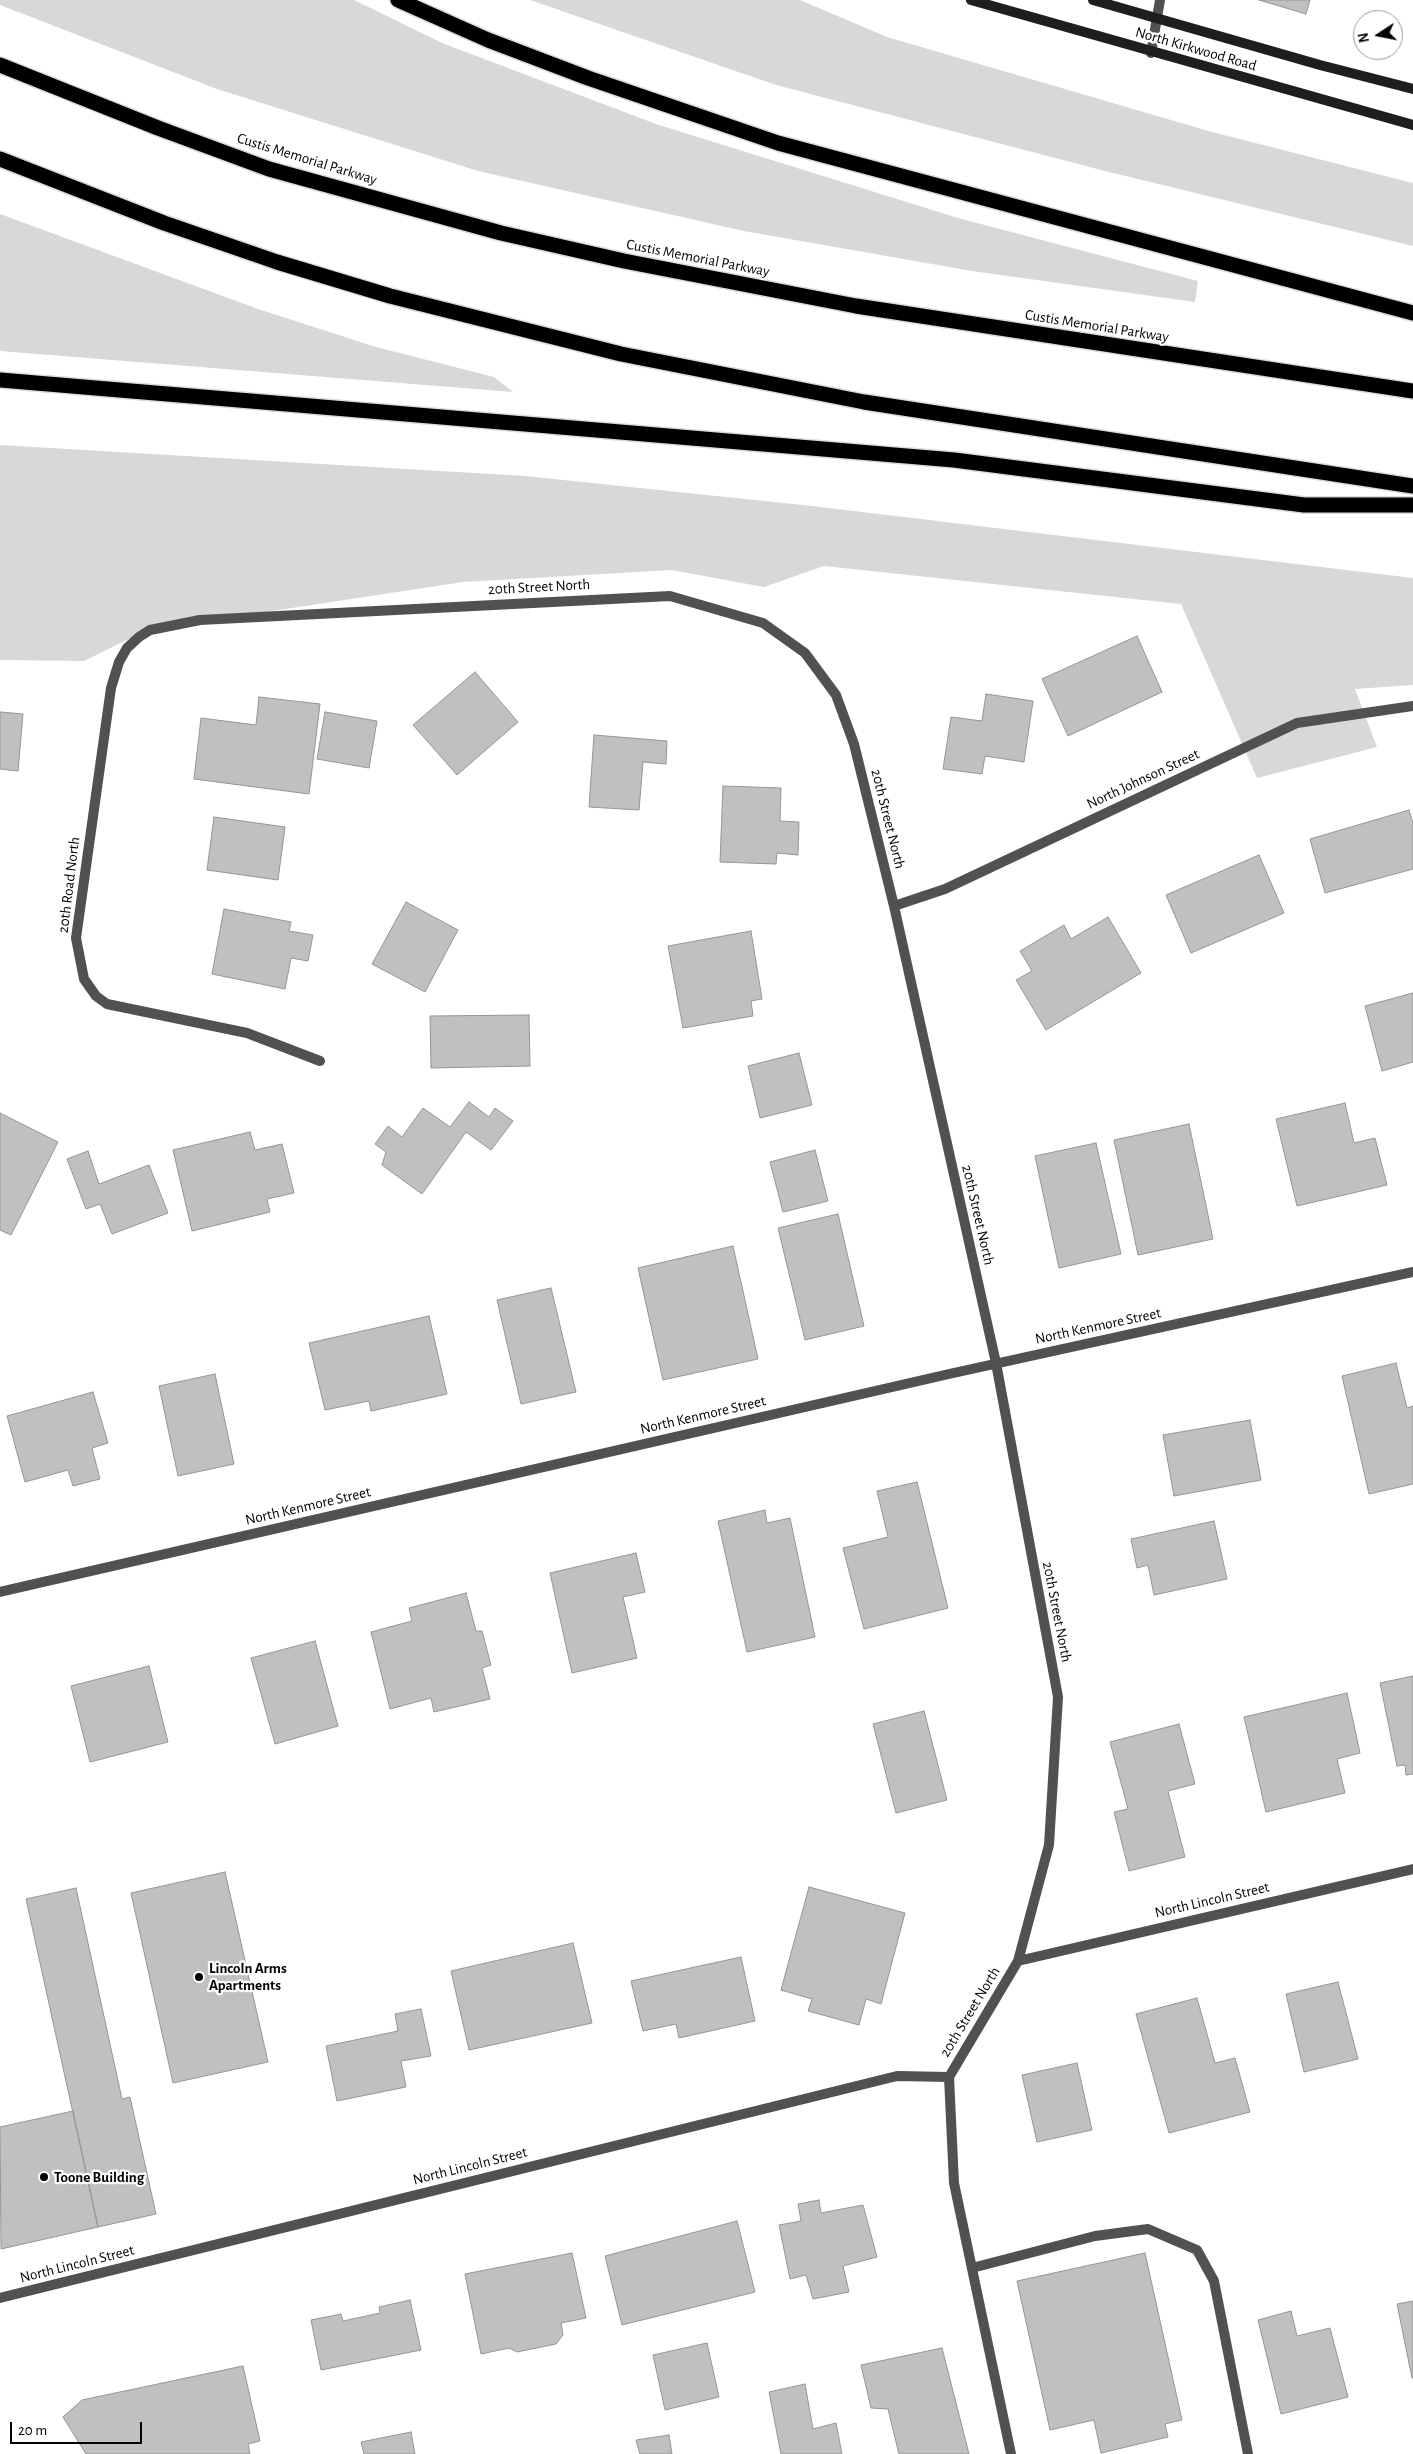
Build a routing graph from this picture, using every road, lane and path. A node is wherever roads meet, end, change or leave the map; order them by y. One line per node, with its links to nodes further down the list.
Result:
1 (398, 0): 11 (highway)
2 (971, 0): 6 (main road, North Kirkwood Road)
3 (1094, 0): 5 (main road, North Kirkwood Road)
4 (1160, 0): 5 (street)
5 (1157, 18): 6 (street); 8 (main road, North Kirkwood Road)
6 (1151, 53): 9 (main road, North Kirkwood Road)
7 (0, 65): 13 (highway, Custis Memorial Parkway)
8 (1413, 89)
9 (1413, 125)
10 (0, 159): 14 (highway)
11 (1413, 313)
12 (0, 380): 15 (highway)
13 (1413, 391)
14 (1413, 486)
15 (1413, 505)
16 (139, 637): 18 (street, 20th Street North); 19 (street, 20th Road North)
17 (1413, 706): 18 (street, North Johnson Street)
18 (894, 906): 21 (street, 20th Street North)
19 (320, 1061)
20 (1413, 1272): 21 (street, North Kenmore Street)
21 (996, 1363): 22 (street, North Kenmore Street); 24 (street, 20th Street North)
22 (0, 1592)
23 (1413, 1869): 24 (street, North Lincoln Street)
24 (1018, 1961): 25 (street, 20th Street North)
25 (949, 2077): 26 (street, 20th Street North); 27 (street, North Lincoln Street)
26 (972, 2268): 28 (street, 20th Street North); 29 (street)
27 (0, 2298)
28 (1011, 2454)
29 (1248, 2454)

